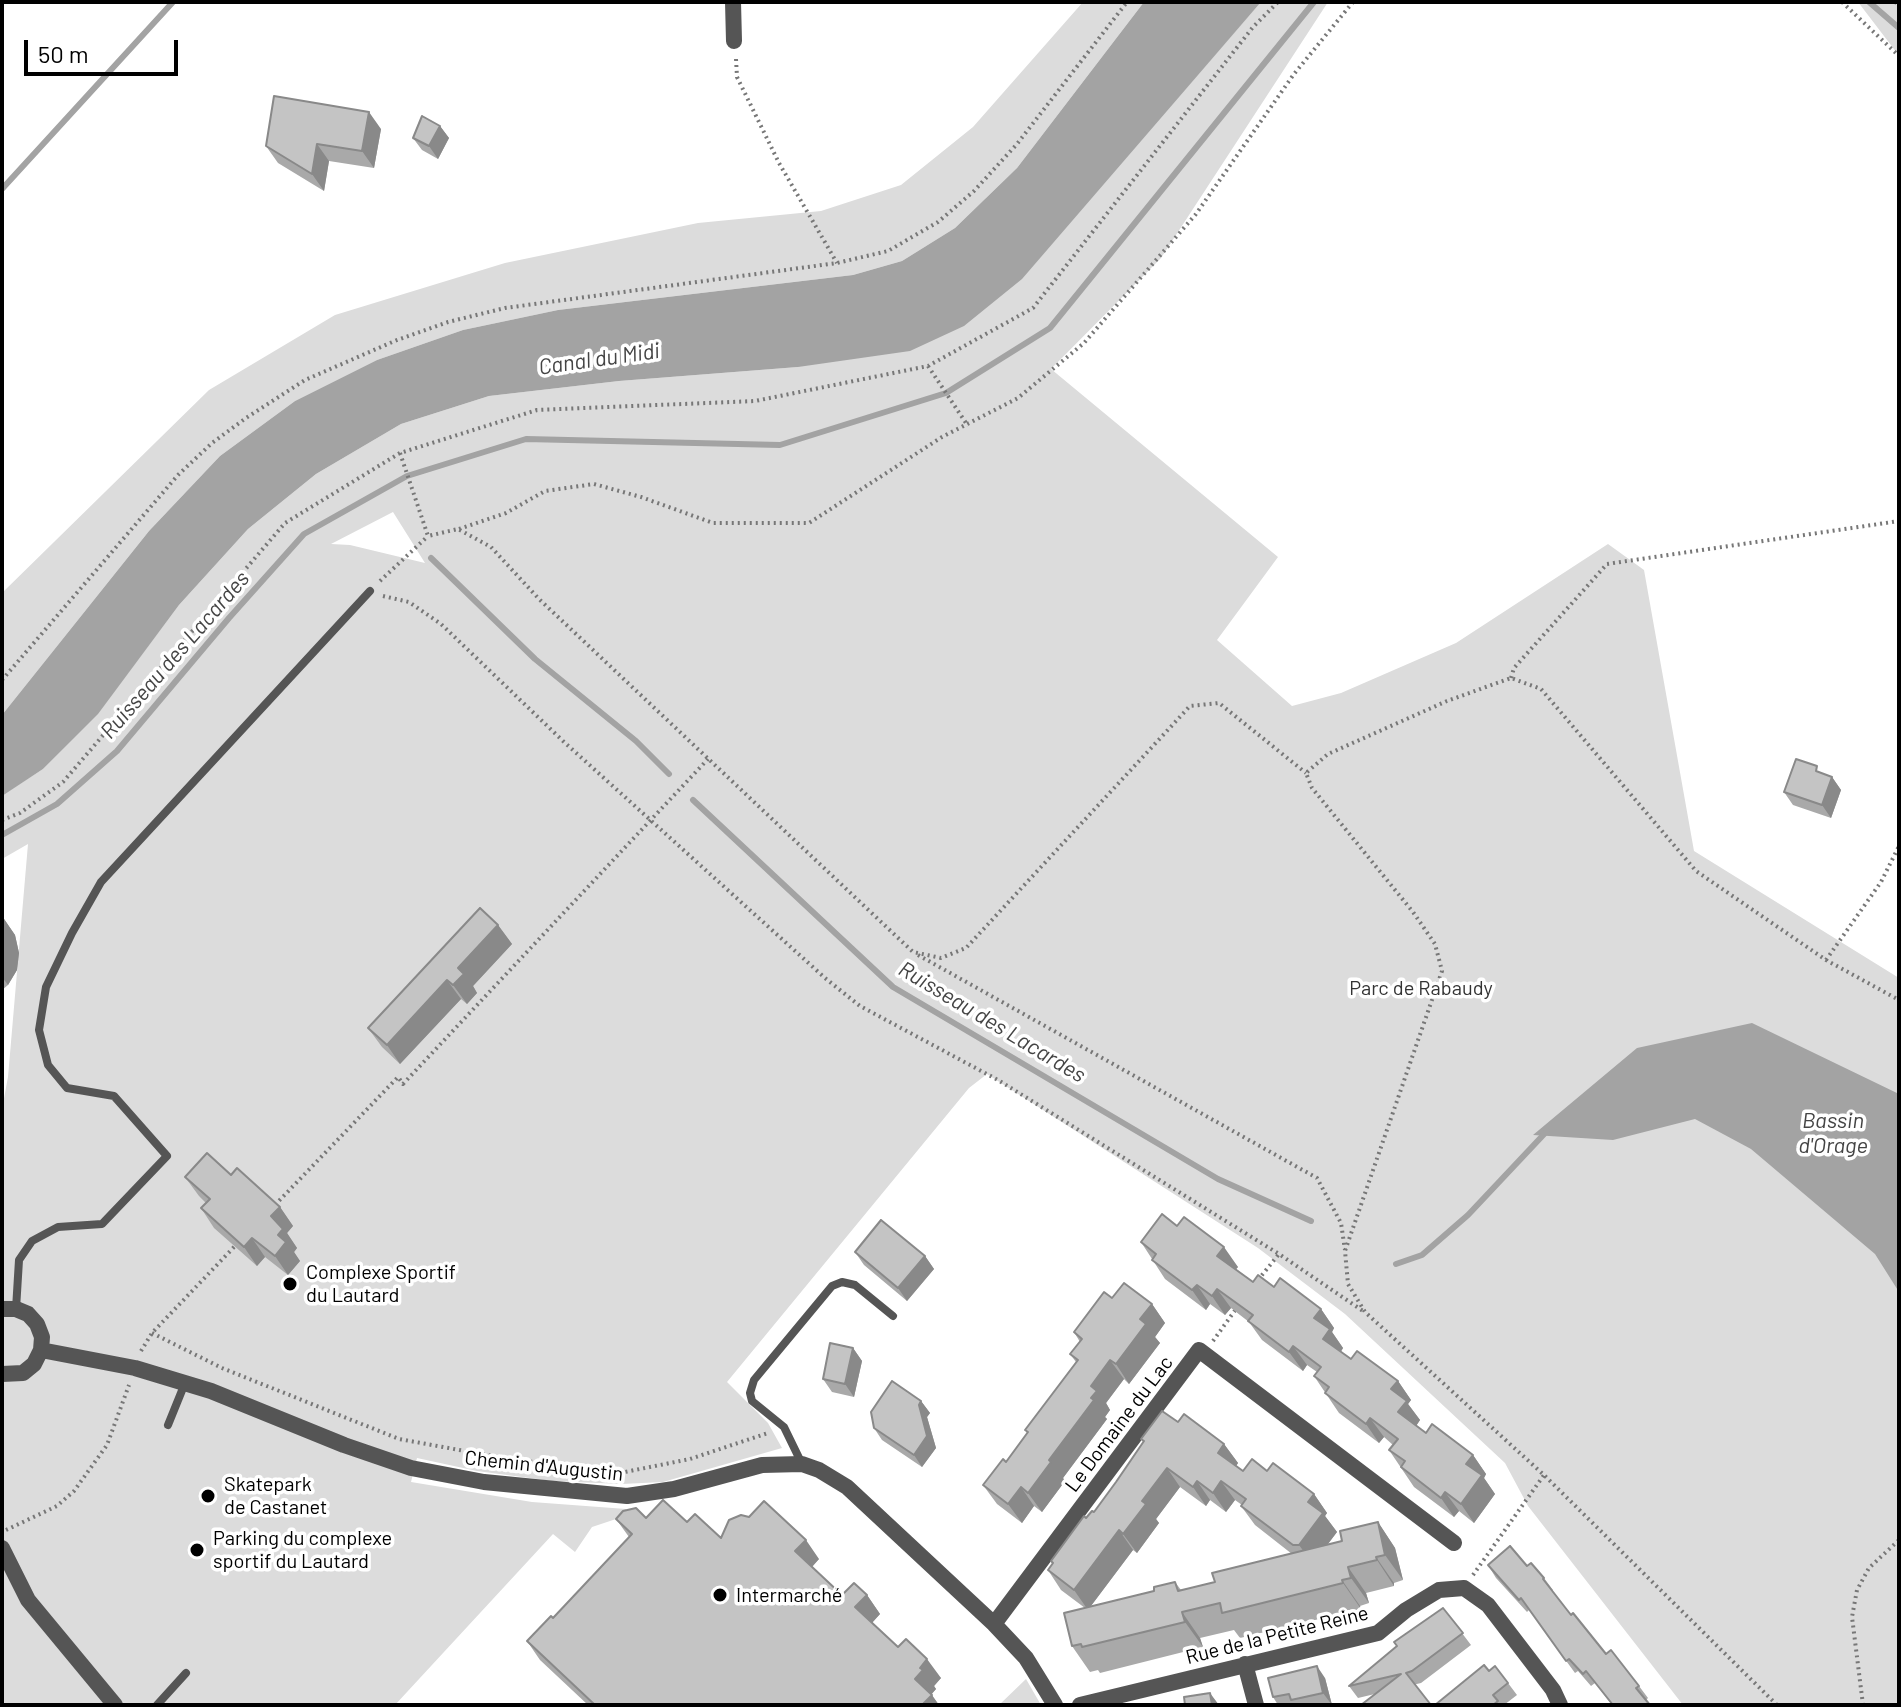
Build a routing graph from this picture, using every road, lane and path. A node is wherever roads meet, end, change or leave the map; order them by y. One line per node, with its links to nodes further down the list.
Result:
1 (733, 2): 6 (street)
2 (1127, 2): 8 (path)
3 (1278, 2): 9 (path)
4 (1353, 2): 10 (path)
5 (1842, 2): 7 (path)
6 (734, 41): 8 (path)
7 (1899, 56)
8 (837, 263): 17 (path)
9 (928, 366): 10 (path); 11 (path)
10 (968, 426): 13 (path)
11 (400, 453): 14 (path); 21 (path)
12 (1899, 521): 16 (path)
13 (458, 529): 14 (path); 18 (path)
14 (428, 536): 15 (path)
15 (370, 591): 20 (path); 32 (lane)
16 (1511, 678): 19 (path); 24 (path)
17 (2, 680)
18 (709, 758): 20 (path); 23 (path)
19 (1306, 773): 23 (path); 28 (path)
20 (652, 819): 26 (path); 29 (path)
21 (2, 820)
22 (1899, 846): 24 (path)
23 (913, 952): 28 (path)
24 (1826, 960): 25 (path)
25 (1899, 1000)
26 (273, 1206)
27 (235, 1246): 35 (path)
28 (1345, 1251): 33 (path)
29 (1279, 1254): 30 (path); 33 (path)
30 (1254, 1285)
31 (1237, 1308): 37 (path)
32 (9, 1309): 36 (street)
33 (1365, 1312): 44 (path)
34 (893, 1316): 42 (lane)
35 (152, 1333): 38 (path); 42 (path, Chemin d'Augustin)
36 (41, 1350): 38 (street, Chemin d'Augustin); 39 (street)
37 (1203, 1353): 47 (street, Le Domaine du Lac); 50 (street, Le Domaine du Lac)
38 (135, 1368): 40 (street, Chemin d'Augustin); 45 (path)
39 (4, 1379)
40 (185, 1383): 41 (lane); 43 (street, Chemin d'Augustin)
41 (168, 1425)
42 (784, 1427): 43 (lane)
43 (802, 1464): 50 (street, Chemin d'Augustin)
44 (1544, 1475): 49 (path); 59 (path)
45 (2, 1532)
46 (1899, 1540): 60 (path)
47 (1454, 1543)
48 (2, 1548): 53 (street)
49 (1464, 1588): 51 (street, Rue de la Petite Reine); 58 (street)
50 (994, 1624): 55 (street, Chemin d'Augustin)
51 (1245, 1664): 56 (street, Rue de la Petite Reine); 57 (street)
52 (186, 1673): 54 (lane)
53 (115, 1705)
54 (157, 1705)
55 (1055, 1705)
56 (1080, 1705)
57 (1256, 1705)
58 (1560, 1705)
59 (1777, 1705)
60 (1863, 1705)

